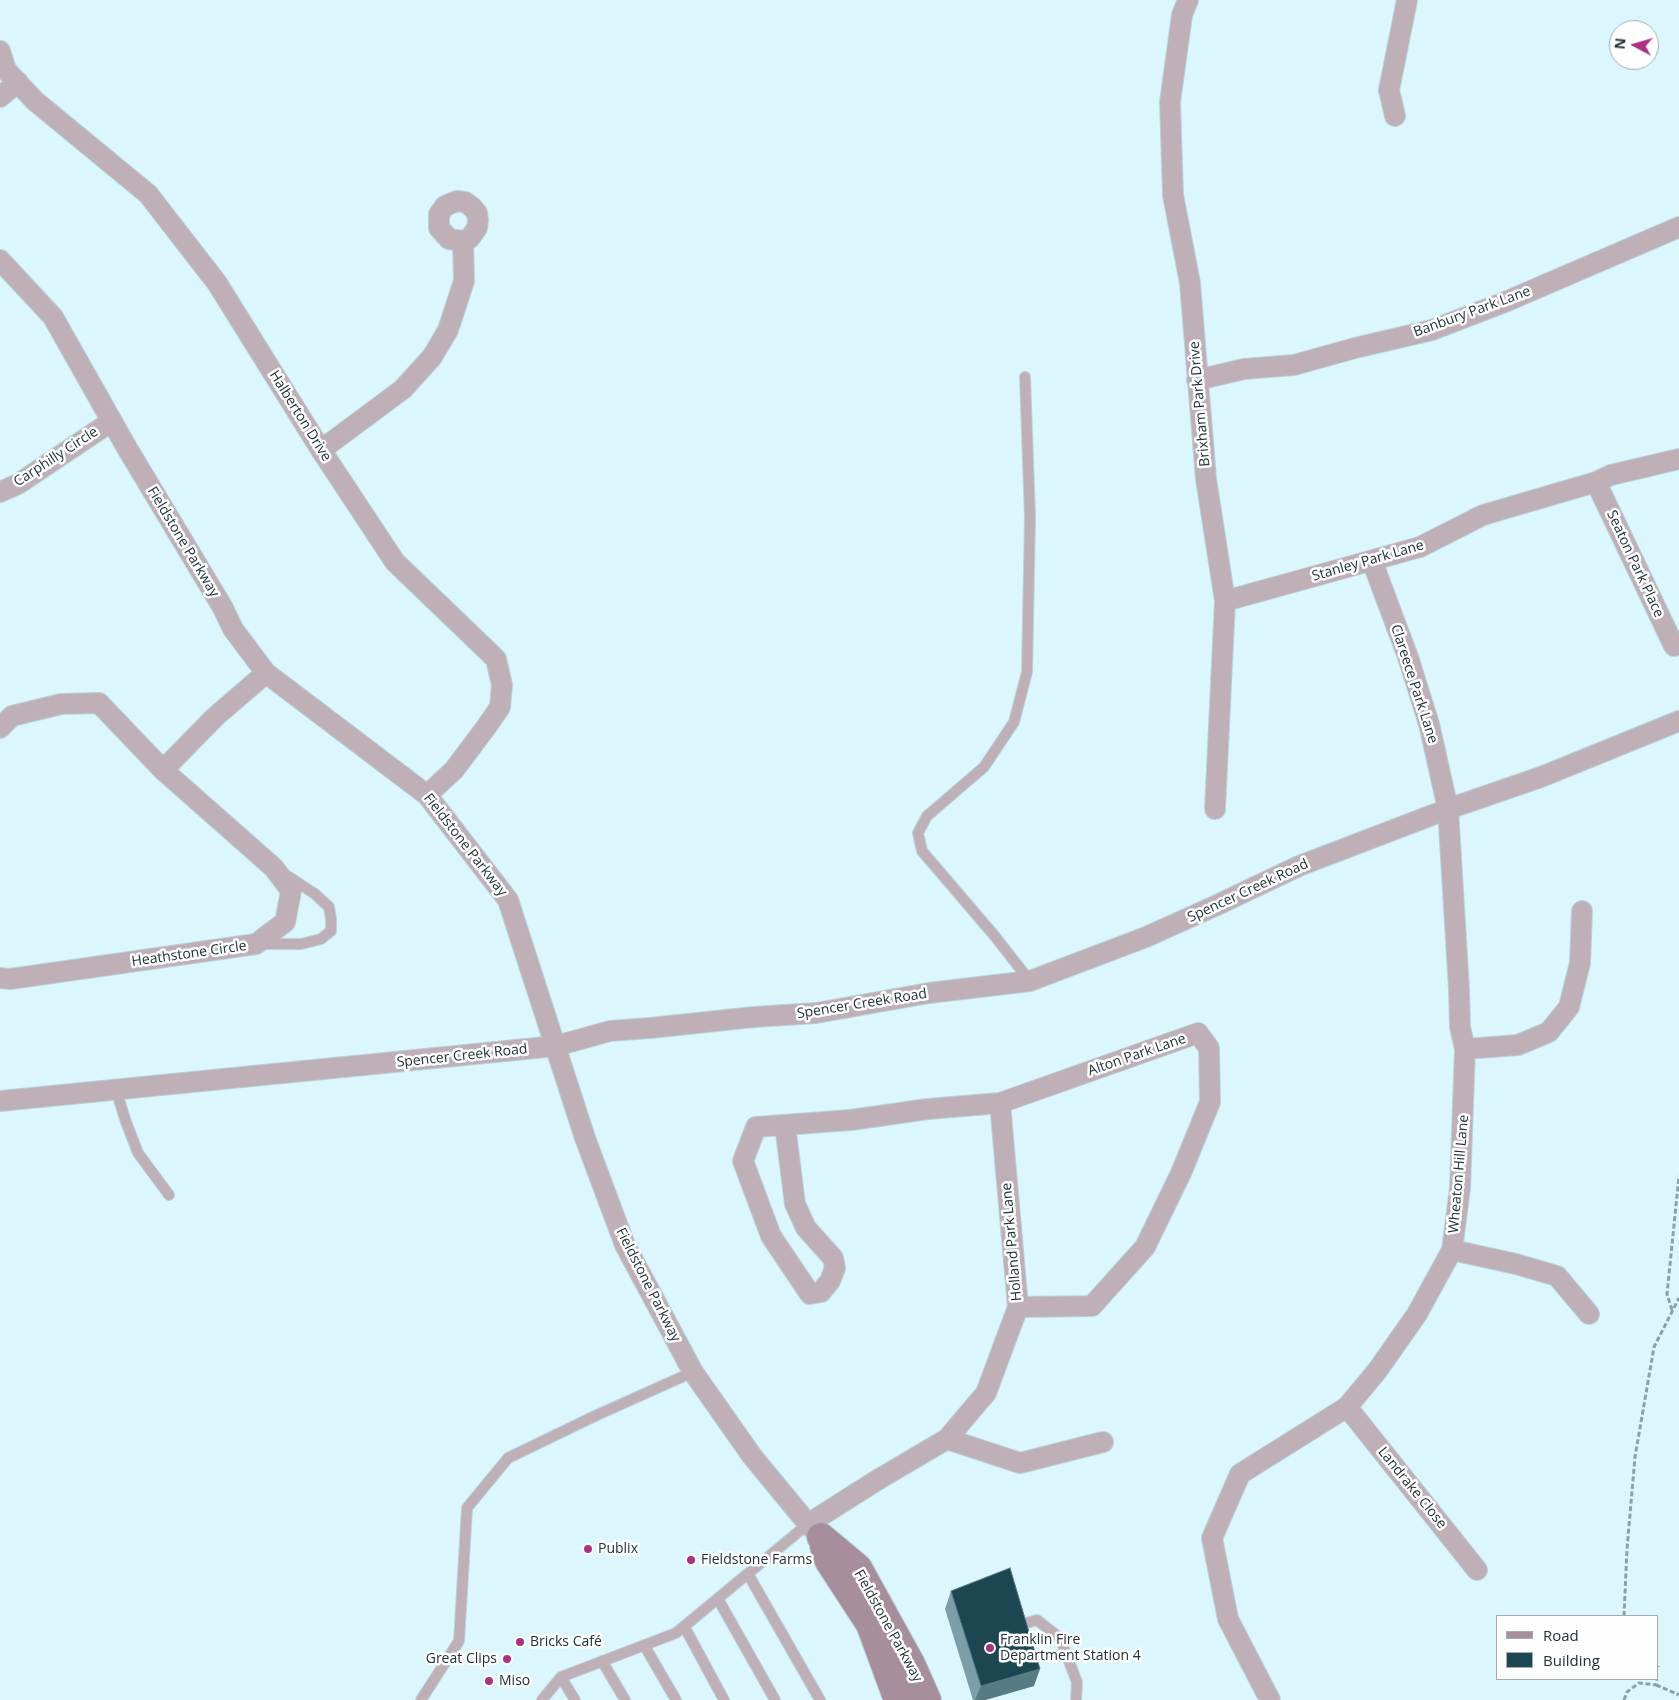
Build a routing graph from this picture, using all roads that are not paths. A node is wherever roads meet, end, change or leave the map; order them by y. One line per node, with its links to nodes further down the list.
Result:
1 (1188, 0): 11 (street, Brixham Park Drive)
2 (1407, 0): 6 (street)
3 (0, 51): 4 (street, Halberton Drive)
4 (18, 82): 5 (street); 13 (street, Halberton Drive)
5 (0, 97)
6 (1395, 116)
7 (1679, 227): 11 (street, Banbury Park Lane)
8 (463, 241): 13 (street)
9 (0, 260): 12 (street, Fieldstone Parkway)
10 (1025, 378): 31 (lane)
11 (1197, 380): 18 (street, Brixham Park Drive)
12 (112, 421): 16 (street, Carphilly Circle); 20 (street, Fieldstone Parkway)
13 (321, 450): 24 (street, Halberton Drive)
14 (1679, 460): 15 (street, Stanley Park Lane)
15 (1596, 482): 17 (street, Stanley Park Lane); 19 (street, Seaton Park Place)
16 (0, 492)
17 (1372, 561): 18 (street, Stanley Park Lane); 26 (street, Clareece Park Lane)
18 (1225, 601): 25 (street, Brixham Park Drive)
19 (1674, 646)
20 (266, 673): 23 (street); 24 (street, Fieldstone Parkway)
21 (1679, 720): 26 (street, Spencer Creek Road)
22 (0, 728): 23 (street, Heathstone Circle)
23 (164, 770): 27 (street, Heathstone Circle)
24 (428, 794): 32 (street, Fieldstone Parkway)
25 (1215, 809)
26 (1448, 809): 31 (street, Spencer Creek Road); 33 (street, Wheaton Hill Lane)
27 (274, 868): 29 (street, Heathstone Circle); 29 (lane)
28 (1582, 911): 33 (street)
29 (256, 944): 30 (street, Heathstone Circle)
30 (0, 978)
31 (1030, 982): 32 (street, Spencer Creek Road)
32 (556, 1046): 34 (street, Spencer Creek Road); 42 (street, Fieldstone Parkway)
33 (1465, 1049): 39 (street, Wheaton Hill Lane)
34 (116, 1090): 35 (street, Spencer Creek Road); 38 (lane)
35 (0, 1101)
36 (1000, 1103): 37 (street, Alton Park Lane); 40 (street, Holland Park Lane); 40 (street, Alton Park Lane)
37 (785, 1125): 37 (street, Alton Park Lane)
38 (169, 1195)
39 (1452, 1250): 41 (street); 43 (street, Wheaton Hill Lane)
40 (1018, 1307): 44 (street, Holland Park Lane)
41 (1589, 1314)
42 (693, 1372): 46 (street, Fieldstone Parkway); 55 (lane)
43 (1347, 1407): 47 (street, Landrake Close); 66 (street, Wheaton Hill Lane)
44 (947, 1439): 45 (street); 46 (street, Holland Park Lane)
45 (1103, 1442)
46 (815, 1531): 48 (lane); 63 (street, Fieldstone Parkway); 64 (street, Fieldstone Parkway)
47 (1476, 1570)
48 (748, 1574): 49 (lane); 62 (lane)
49 (718, 1599): 50 (lane); 61 (lane)
50 (684, 1626): 52 (lane); 60 (lane)
51 (1016, 1626): 65 (lane)
52 (644, 1645): 53 (lane); 59 (lane)
53 (602, 1661): 54 (lane); 58 (lane)
54 (561, 1677): 56 (lane); 57 (lane)
55 (421, 1700)
56 (542, 1700)
57 (575, 1700)
58 (625, 1700)
59 (676, 1700)
60 (724, 1700)
61 (775, 1700)
62 (820, 1700)
63 (898, 1700)
64 (927, 1700)
65 (1076, 1700)
66 (1270, 1700)

